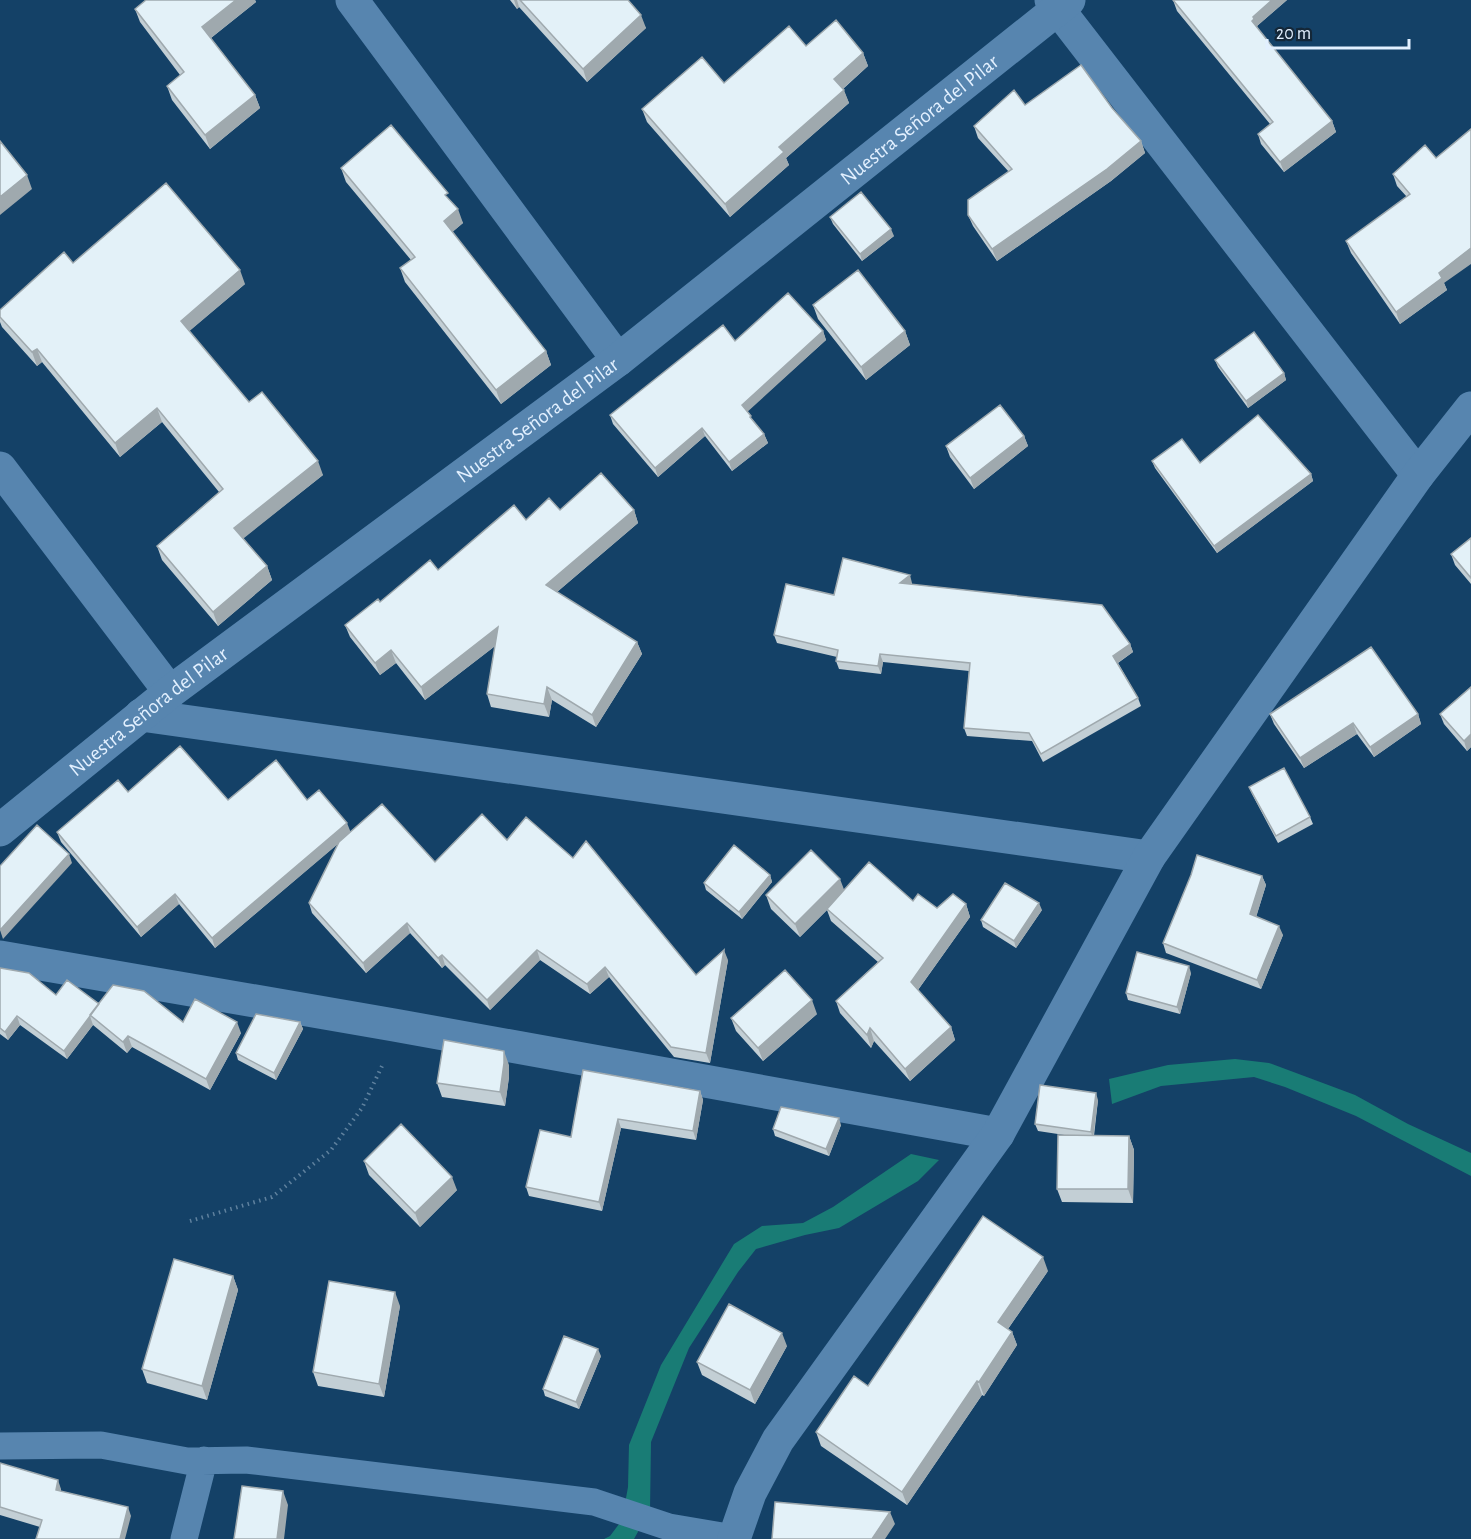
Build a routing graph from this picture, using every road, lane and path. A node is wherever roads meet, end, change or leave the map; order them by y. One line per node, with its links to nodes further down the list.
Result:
1 (352, 0): 3 (street)
2 (1059, 3): 3 (street, Nuestra Señora del Pilar); 6 (street)
3 (618, 360): 7 (street, Nuestra Señora del Pilar)
4 (1471, 408): 6 (street)
5 (0, 468): 7 (street)
6 (1418, 475): 10 (street)
7 (170, 692): 8 (street, Nuestra Señora del Pilar)
8 (141, 715): 9 (street, Nuestra Señora del Pilar); 10 (street)
9 (0, 830)
10 (1149, 857): 13 (street)
11 (0, 957): 12 (street)
12 (394, 1025): 13 (street); 14 (path)
13 (998, 1134): 17 (street)
14 (190, 1221)
15 (0, 1446): 16 (lane)
16 (204, 1460): 17 (lane); 18 (lane)
17 (734, 1538)
18 (184, 1539)

